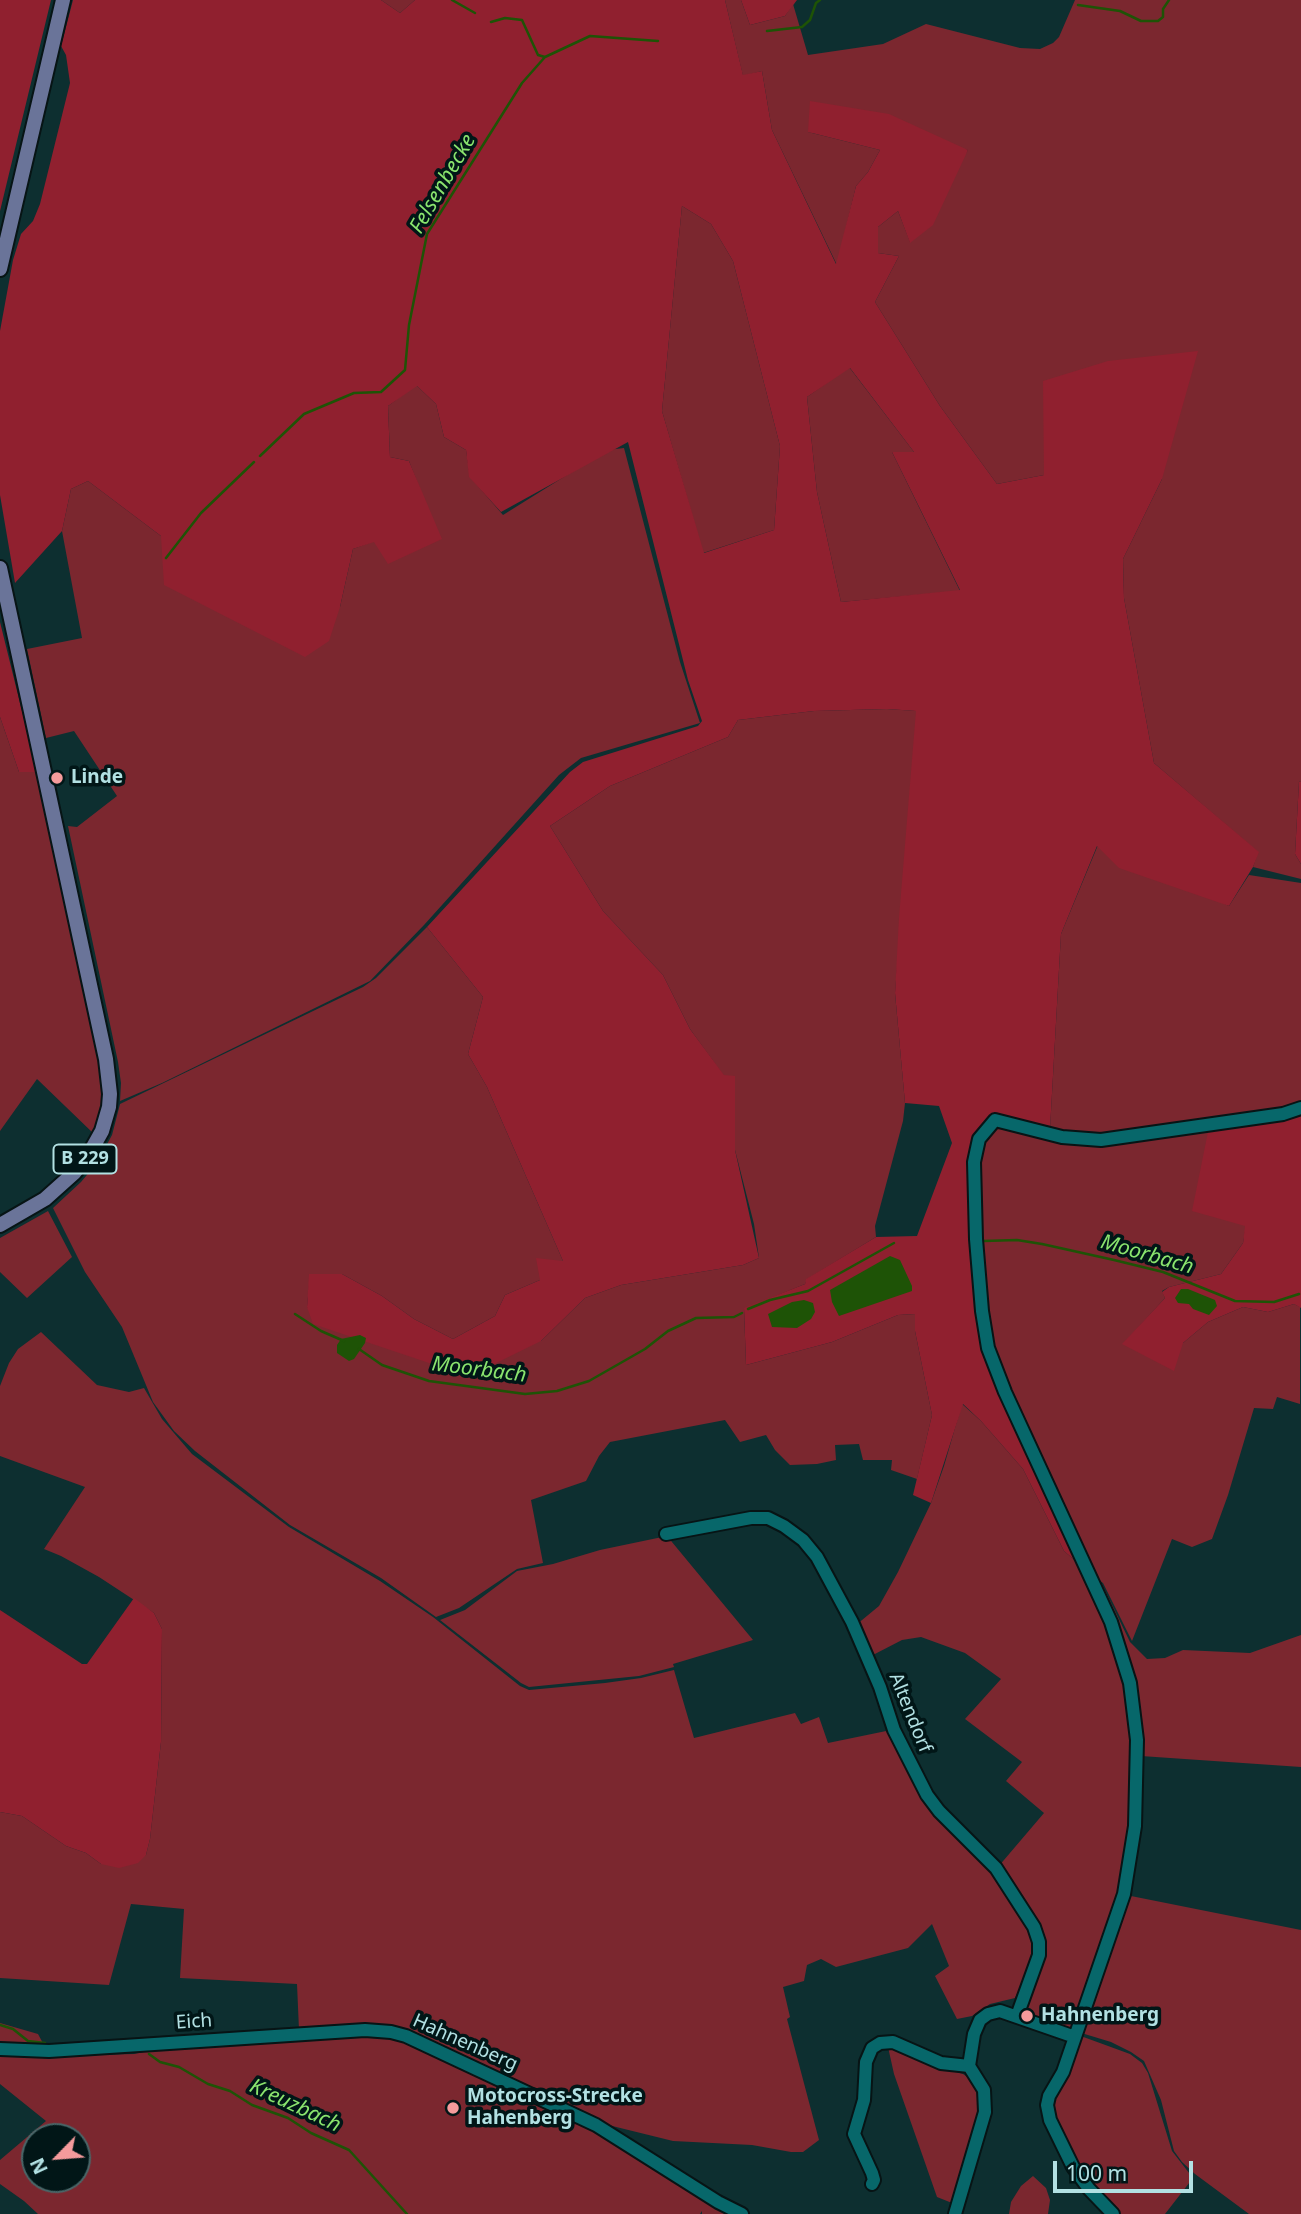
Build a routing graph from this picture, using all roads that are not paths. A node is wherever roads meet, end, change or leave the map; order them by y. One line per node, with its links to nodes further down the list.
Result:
1 (63, 0): 2 (main road)
2 (0, 269)
3 (0, 568): 5 (main road, B 229)
4 (1301, 1108): 9 (street)
5 (1, 1224)
6 (666, 1534): 7 (street, Altendorf)
7 (1017, 2016): 9 (street); 11 (street)
8 (391, 2032): 10 (street, Eich); 13 (street, Hahnenberg)
9 (1075, 2037): 15 (street)
10 (0, 2049)
11 (969, 2066): 12 (street); 14 (street)
12 (872, 2184)
13 (742, 2214)
14 (955, 2214)
15 (1113, 2214)

